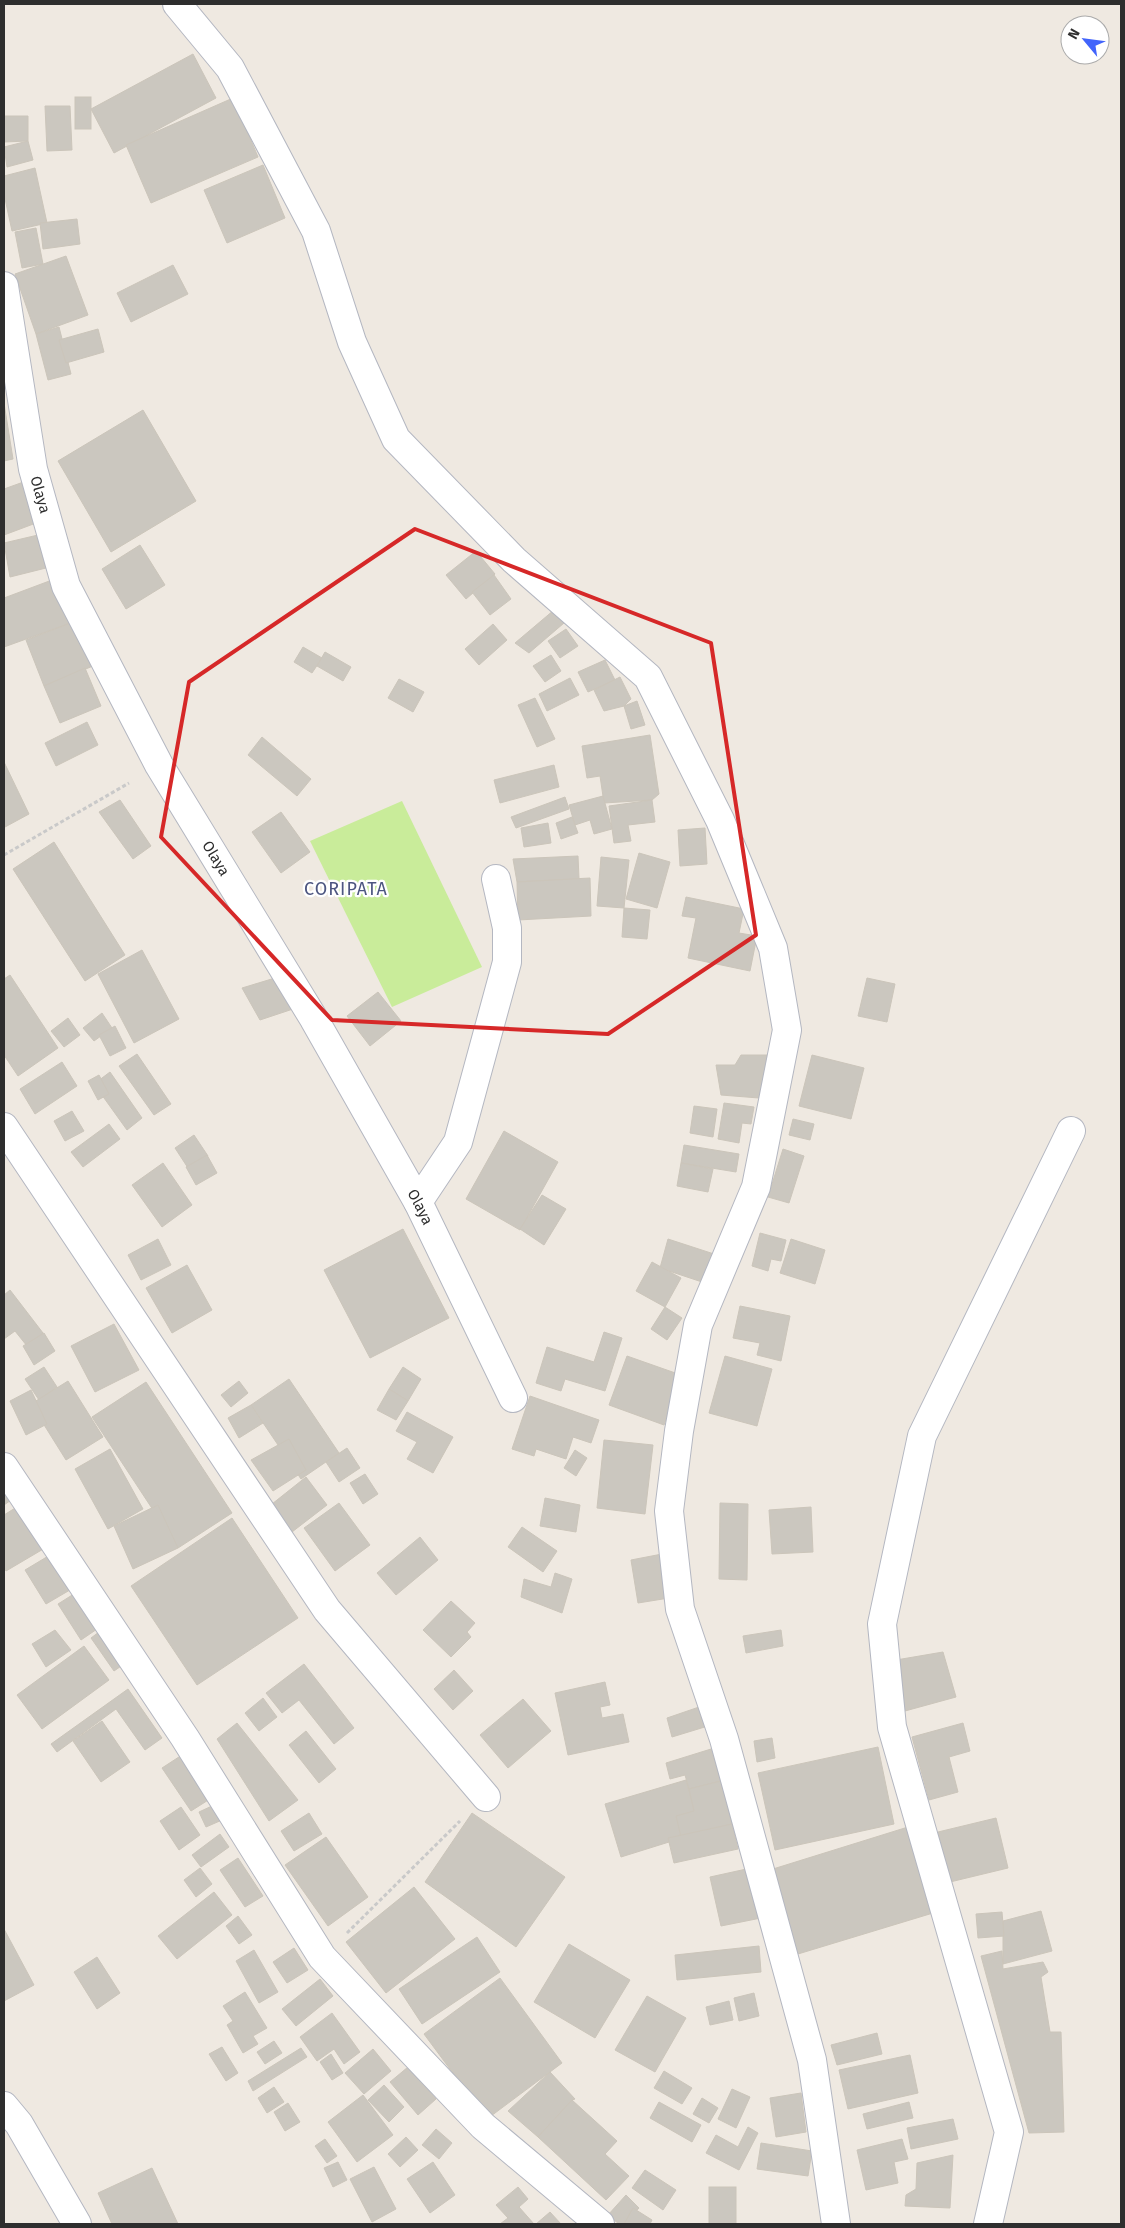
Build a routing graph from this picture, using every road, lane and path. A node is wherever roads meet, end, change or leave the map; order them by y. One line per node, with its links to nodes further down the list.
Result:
1 (177, 4): 16 (street)
2 (4, 286): 3 (street, Olaya)
3 (159, 766): 4 (path); 8 (street, Olaya)
4 (4, 855)
5 (496, 879): 8 (street)
6 (4, 1127): 11 (street)
7 (1071, 1131): 17 (street)
8 (418, 1202): 9 (street, Olaya)
9 (513, 1398)
10 (4, 1467): 12 (street)
11 (486, 1796): 12 (path)
12 (322, 1958): 15 (street)
13 (4, 2106): 14 (street)
14 (77, 2224)
15 (600, 2224)
16 (836, 2224)
17 (988, 2224)

